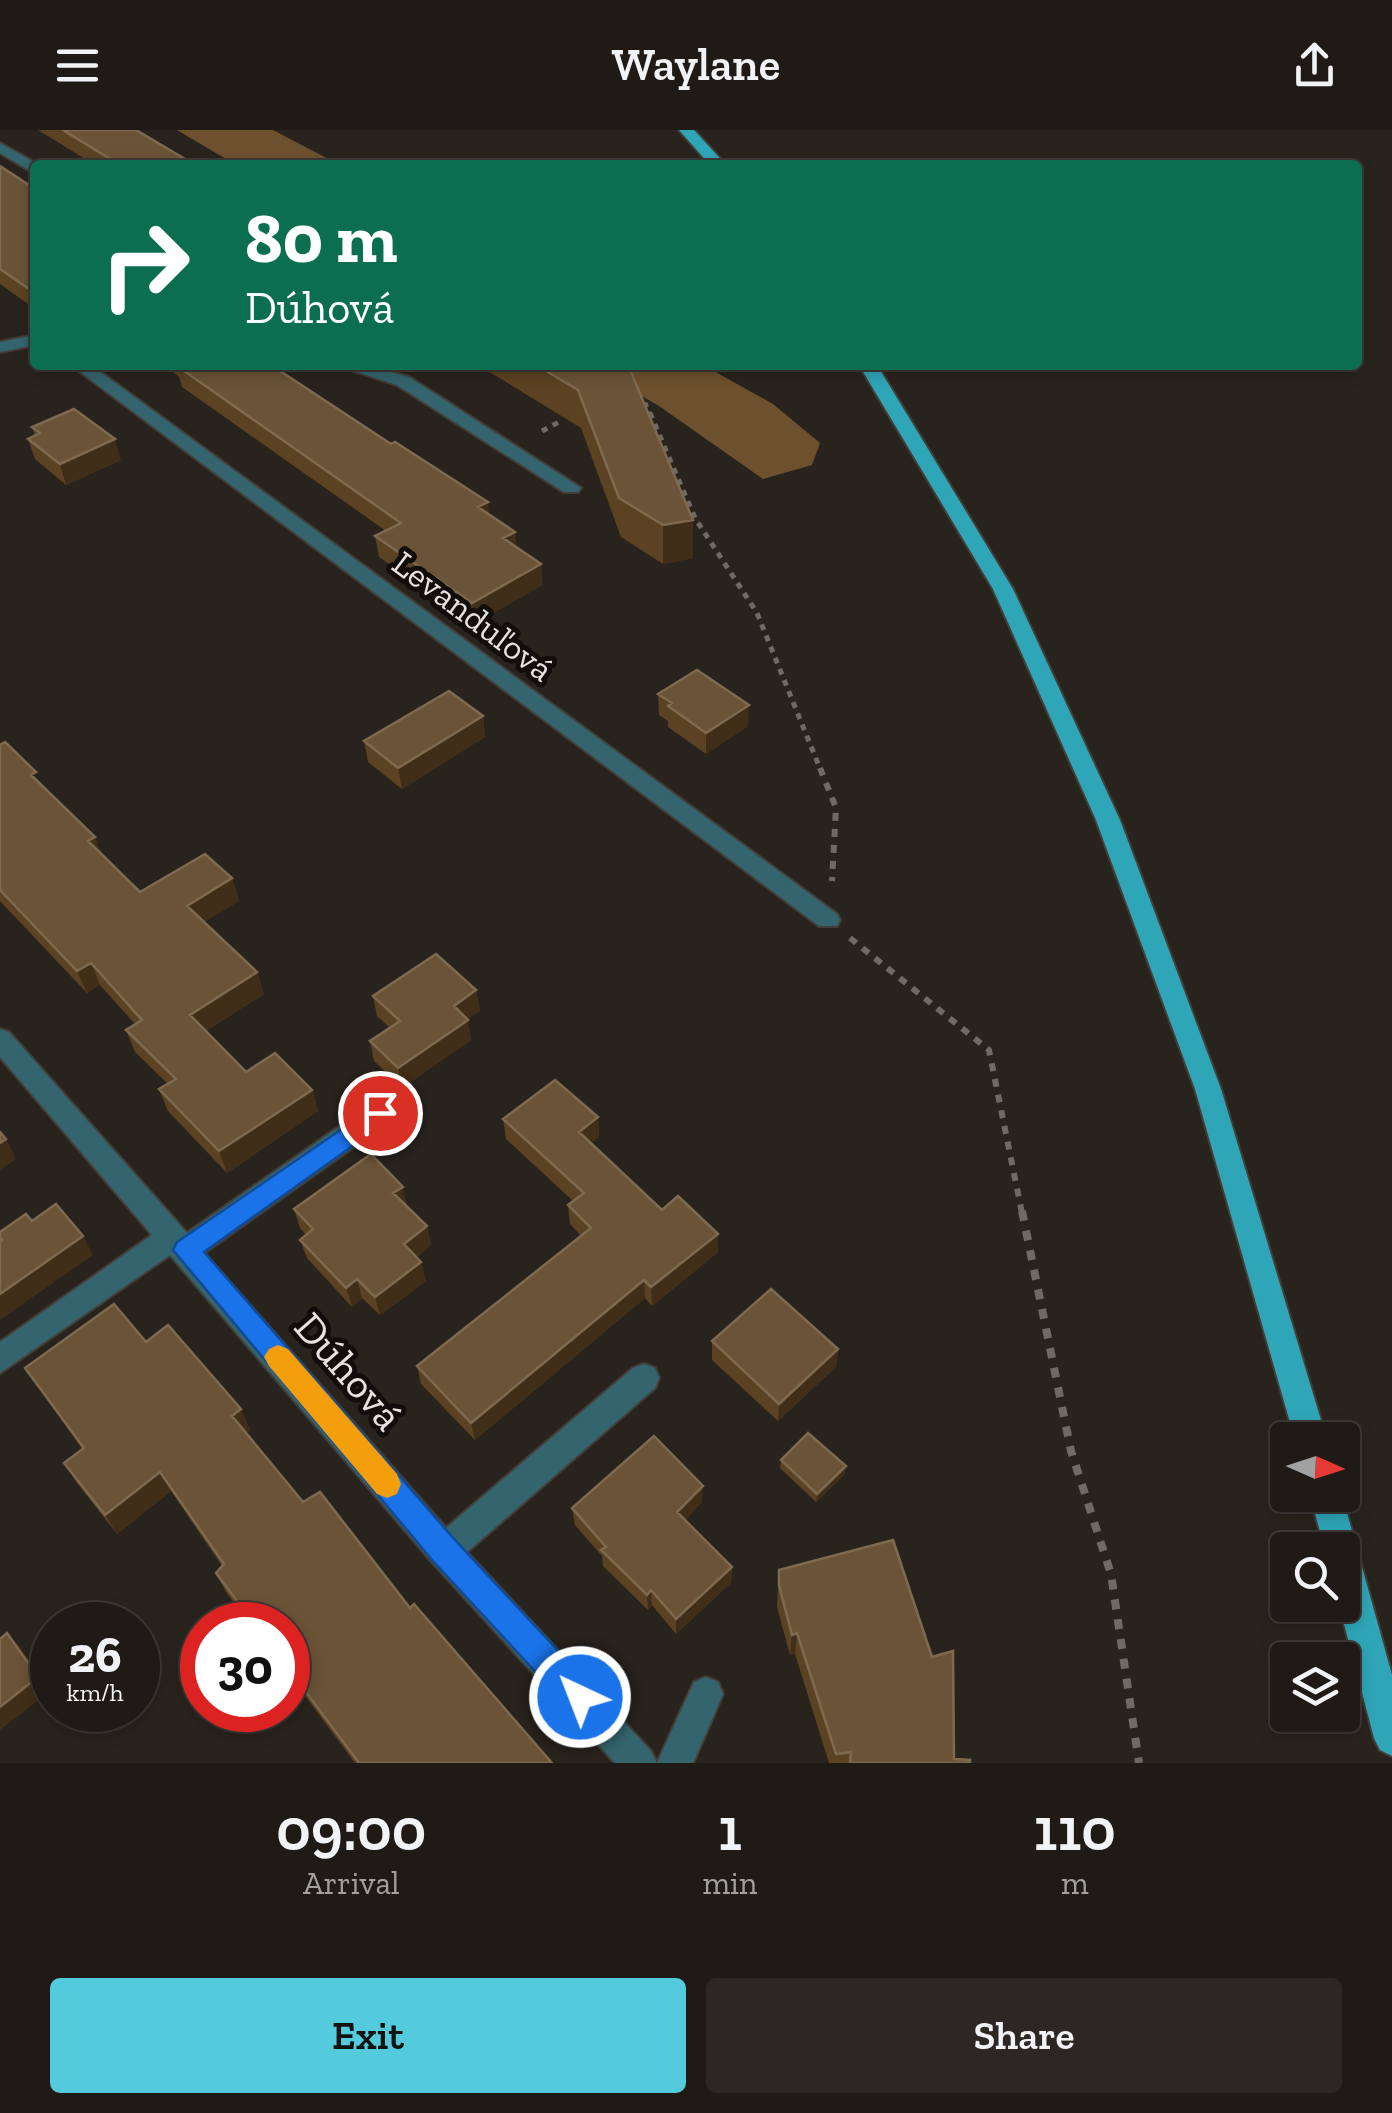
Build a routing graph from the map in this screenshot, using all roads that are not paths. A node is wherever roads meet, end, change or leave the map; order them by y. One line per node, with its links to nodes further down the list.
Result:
1 (686, 130): 3 (main road)
2 (0, 146): 4 (street)
3 (713, 160)
4 (30, 166)
5 (30, 341): 6 (street)
6 (0, 348)
7 (87, 370): 11 (street, Levanduľová)
8 (363, 370): 10 (street)
9 (871, 370): 17 (main road)
10 (571, 488)
11 (828, 920)
12 (0, 1039): 14 (street, Dúhová)
13 (380, 1113): 14 (street)
14 (180, 1243): 15 (street); 18 (street, Dúhová)
15 (0, 1359)
16 (644, 1378): 18 (street)
17 (1306, 1422)
18 (444, 1551): 22 (street, Dúhová)
19 (1360, 1619): 21 (main road)
20 (706, 1694): 23 (street)
21 (1392, 1738)
22 (638, 1763)
23 (676, 1763)

